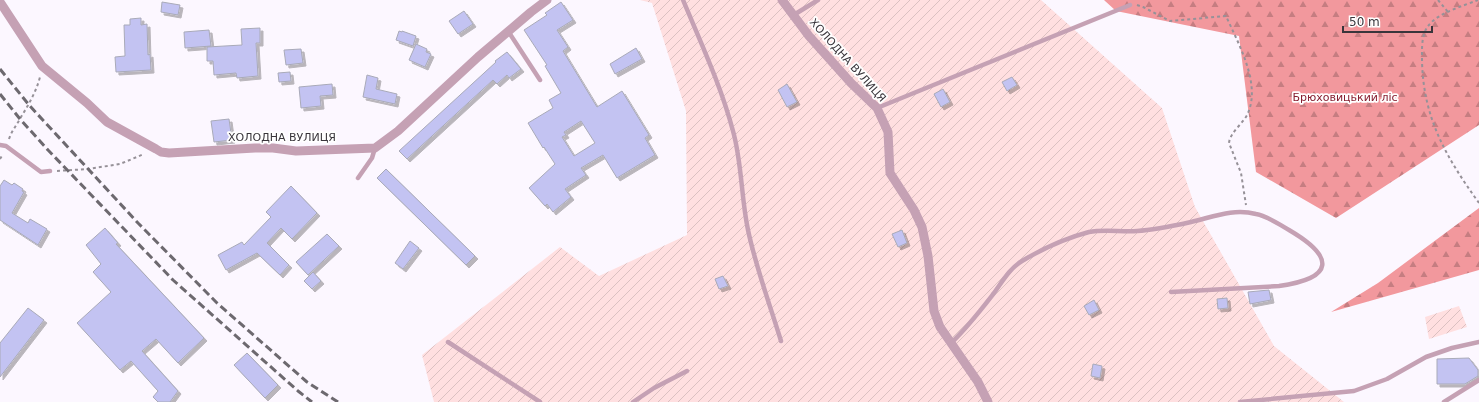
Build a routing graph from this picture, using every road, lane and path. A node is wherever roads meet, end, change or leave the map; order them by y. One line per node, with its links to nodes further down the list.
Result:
1 (547, 0): 11 (street)
2 (683, 0): 24 (lane)
3 (782, 0): 10 (street, ХОЛОДНА ВУЛИЦЯ)
4 (818, 0): 10 (lane)
5 (1438, 0): 9 (path)
6 (1478, 0): 9 (path)
7 (0, 2): 12 (street, ХОЛОДНА ВУЛИЦЯ)
8 (1130, 5): 14 (lane); 22 (path)
9 (1448, 12): 21 (path)
10 (792, 16): 14 (street, ХОЛОДНА ВУЛИЦЯ)
11 (508, 31): 13 (lane); 17 (street)
12 (42, 66): 16 (path); 18 (street, ХОЛОДНА ВУЛИЦЯ)
13 (540, 80)
14 (877, 108): 27 (street, ХОЛОДНА ВУЛИЦЯ)
15 (0, 145): 16 (lane)
16 (6, 146): 19 (lane)
17 (375, 148): 18 (street, ХОЛОДНА ВУЛИЦЯ); 20 (lane)
18 (156, 149): 19 (path)
19 (50, 171)
20 (358, 178)
21 (1479, 203)
22 (1247, 212): 23 (lane); 27 (lane)
23 (1171, 292)
24 (781, 341)
25 (448, 342): 30 (lane)
26 (1479, 342): 33 (lane)
27 (950, 343): 32 (street, ХОЛОДНА ВУЛИЦЯ)
28 (687, 371): 31 (lane)
29 (1479, 380): 34 (lane)
30 (540, 402)
31 (633, 402)
32 (988, 402)
33 (1240, 402)
34 (1444, 402)

